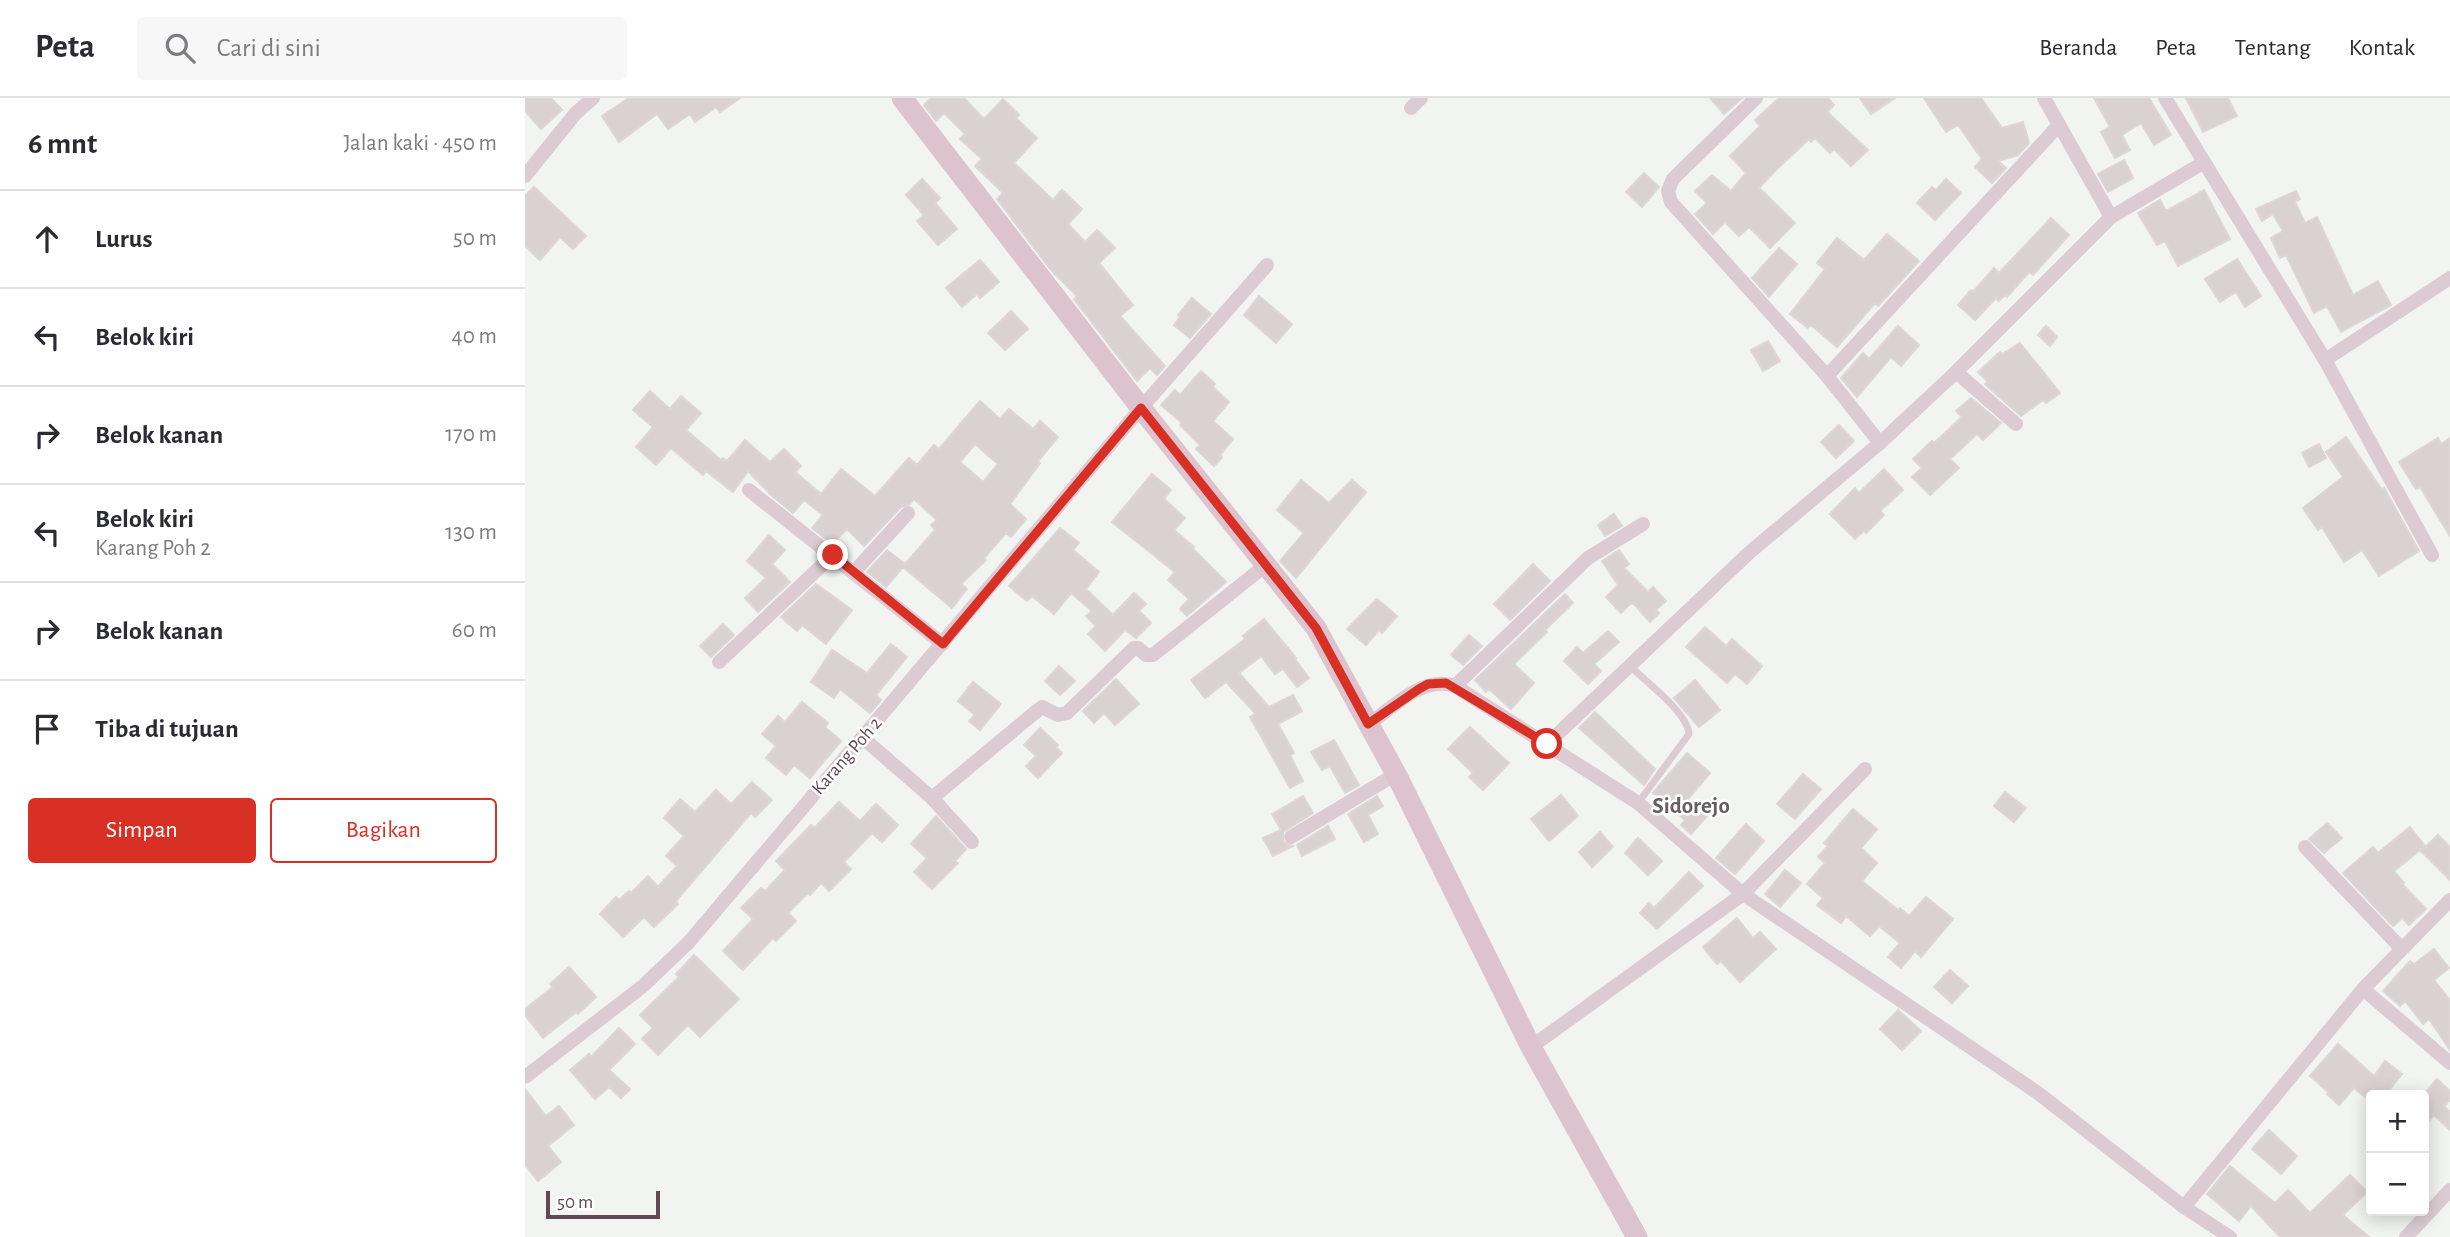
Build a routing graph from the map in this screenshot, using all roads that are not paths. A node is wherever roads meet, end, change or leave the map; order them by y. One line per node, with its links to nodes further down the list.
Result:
1 (593, 98): 8 (street)
2 (902, 98): 15 (main road)
3 (1756, 98): 14 (street)
4 (2044, 98): 6 (street)
5 (2165, 98): 7 (street)
6 (2059, 125): 9 (street); 14 (street)
7 (2203, 163): 9 (street); 12 (street)
8 (525, 176)
9 (2111, 217): 13 (street)
10 (1267, 265): 15 (street, Karang Poh 2)
11 (2450, 278): 12 (street)
12 (2325, 360): 22 (street)
13 (1956, 372): 16 (street); 17 (street)
14 (1827, 376): 17 (street)
15 (1141, 408): 23 (main road); 25 (street, Karang Poh 2)
16 (2016, 424)
17 (1879, 443): 27 (street)
18 (749, 490): 21 (street)
19 (908, 513): 24 (street)
20 (1643, 524): 28 (street)
21 (833, 555): 24 (street); 26 (street)
22 (2432, 555)
23 (1266, 565): 29 (main road); 34 (street)
24 (854, 572): 25 (street)
25 (943, 644): 30 (street, Karang Poh 2)
26 (719, 662)
27 (1629, 666): 31 (street); 35 (lane)
28 (1454, 686): 29 (street); 31 (street)
29 (1368, 724): 33 (main road)
30 (863, 738): 34 (street); 45 (street, Karang Poh 2)
31 (1547, 744): 35 (street)
32 (1865, 769): 39 (street)
33 (1396, 774): 36 (street); 43 (main road)
34 (932, 798): 37 (street)
35 (1638, 803): 39 (street)
36 (1291, 837)
37 (972, 842)
38 (2305, 847): 41 (street)
39 (1743, 894): 43 (street); 47 (street)
40 (2450, 900): 41 (street)
41 (2401, 948): 42 (street)
42 (2363, 989): 44 (street); 47 (street)
43 (1531, 1047): 48 (main road)
44 (2450, 1063)
45 (525, 1077)
46 (2450, 1190): 50 (street)
47 (2184, 1206): 49 (street)
48 (1637, 1237)
49 (2230, 1237)
50 (2406, 1237)

